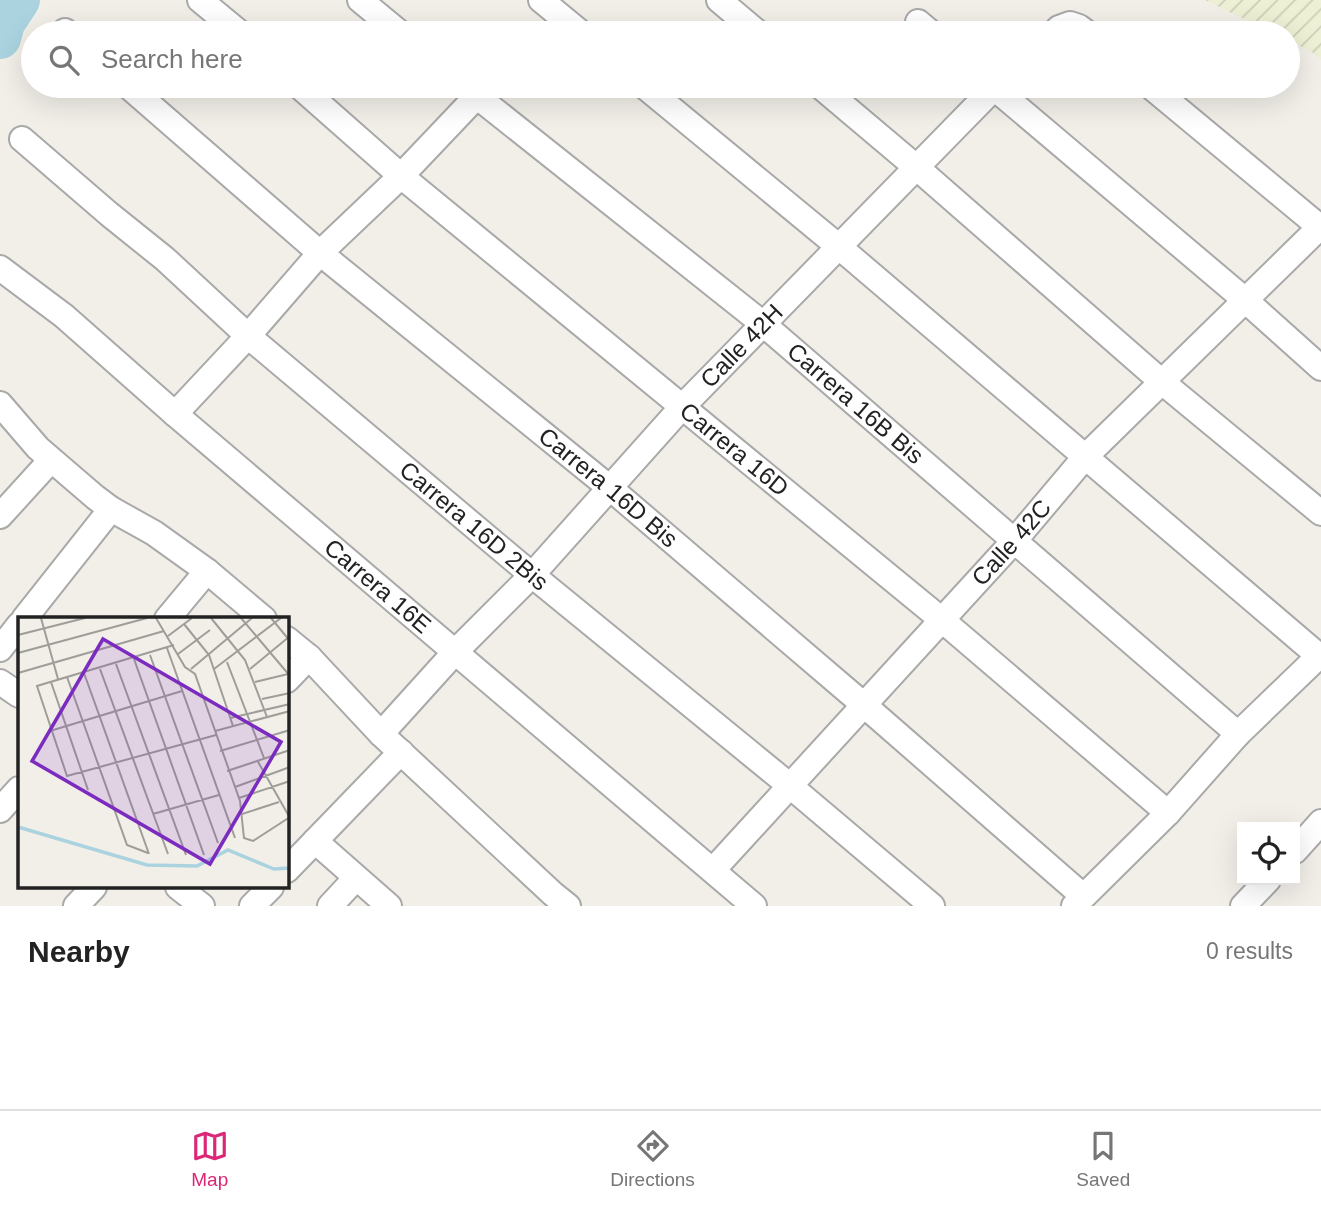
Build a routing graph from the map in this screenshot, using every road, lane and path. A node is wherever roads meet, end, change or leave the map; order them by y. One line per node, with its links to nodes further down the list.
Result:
1 (200, 0): 5 (street)
2 (360, 0): 6 (street)
3 (541, 0): 7 (street)
4 (719, 0): 8 (street)
5 (225, 21)
6 (385, 21)
7 (566, 21)
8 (744, 21)
9 (142, 98): 23 (street, Carrera 16D Bis)
10 (313, 98): 20 (street, Carrera 16D)
11 (464, 98): 20 (street)
12 (479, 98): 26 (street, Carrera 16B Bis)
13 (659, 98): 22 (street)
14 (834, 98): 19 (street)
15 (982, 98): 19 (street, Calle 42H)
16 (1008, 98): 25 (street)
17 (1164, 98): 21 (street)
18 (22, 139): 27 (street, Carrera 16D 2Bis)
19 (916, 167): 22 (street, Calle 42H); 29 (street)
20 (401, 176): 23 (street); 31 (street, Carrera 16D)
21 (1320, 227): 25 (street, Calle 42C)
22 (838, 246): 26 (street, Calle 42H); 33 (street)
23 (320, 253): 27 (street); 35 (street, Carrera 16D Bis)
24 (0, 268): 32 (street, Carrera 16E)
25 (1245, 300): 28 (street); 29 (street, Calle 42C)
26 (762, 323): 31 (street, Calle 42H); 39 (street, Carrera 16B Bis)
27 (248, 336): 32 (street); 41 (street, Carrera 16D 2Bis)
28 (1321, 368)
29 (1162, 382): 33 (street, Calle 42C); 37 (street)
30 (0, 404): 34 (street)
31 (682, 407): 35 (street, Calle 42H); 45 (street, Carrera 16D)
32 (175, 414): 49 (street, Carrera 16E)
33 (1085, 457): 39 (street, Calle 42C); 50 (street)
34 (51, 460): 36 (street); 38 (street)
35 (610, 488): 41 (street, Calle 42H); 55 (street, Carrera 16D Bis)
36 (111, 509): 40 (street); 42 (street)
37 (1321, 513)
38 (0, 516)
39 (1016, 540): 45 (street, Calle 42C); 57 (street, Carrera 16B Bis)
40 (207, 571): 43 (street); 44 (street)
41 (532, 575): 49 (street, Calle 42H); 59 (street, Carrera 16D 2Bis)
42 (26, 617)
43 (169, 617)
44 (262, 617)
45 (942, 620): 55 (street, Calle 42C); 62 (street, Carrera 16D)
46 (18, 626): 48 (street)
47 (289, 641): 51 (street)
48 (0, 649)
49 (456, 652): 56 (street, Calle 42H); 67 (street, Carrera 16E)
50 (1320, 655): 57 (street)
51 (309, 657): 52 (street); 56 (street)
52 (289, 678)
53 (0, 682): 54 (street)
54 (18, 694)
55 (864, 705): 59 (street, Calle 42C); 73 (street, Carrera 16D Bis)
56 (381, 734): 58 (street)
57 (1238, 734): 62 (street)
58 (401, 752): 64 (street); 79 (street)
59 (789, 785): 67 (street, Calle 42C); 81 (street, Carrera 16D 2Bis)
60 (18, 790): 61 (street)
61 (0, 810)
62 (1168, 813): 73 (street)
63 (1321, 822): 65 (street)
64 (315, 841): 66 (street); 68 (street)
65 (1300, 845)
66 (289, 868)
67 (713, 870): 80 (street, Carrera 16E)
68 (356, 878): 77 (street); 78 (street)
69 (1263, 885): 82 (street)
70 (93, 888): 74 (street)
71 (179, 888): 75 (street)
72 (270, 888): 76 (street)
73 (1078, 901)
74 (76, 906)
75 (202, 906)
76 (252, 906)
77 (330, 906)
78 (389, 906)
79 (568, 906)
80 (754, 906)
81 (932, 906)
82 (1243, 906)

